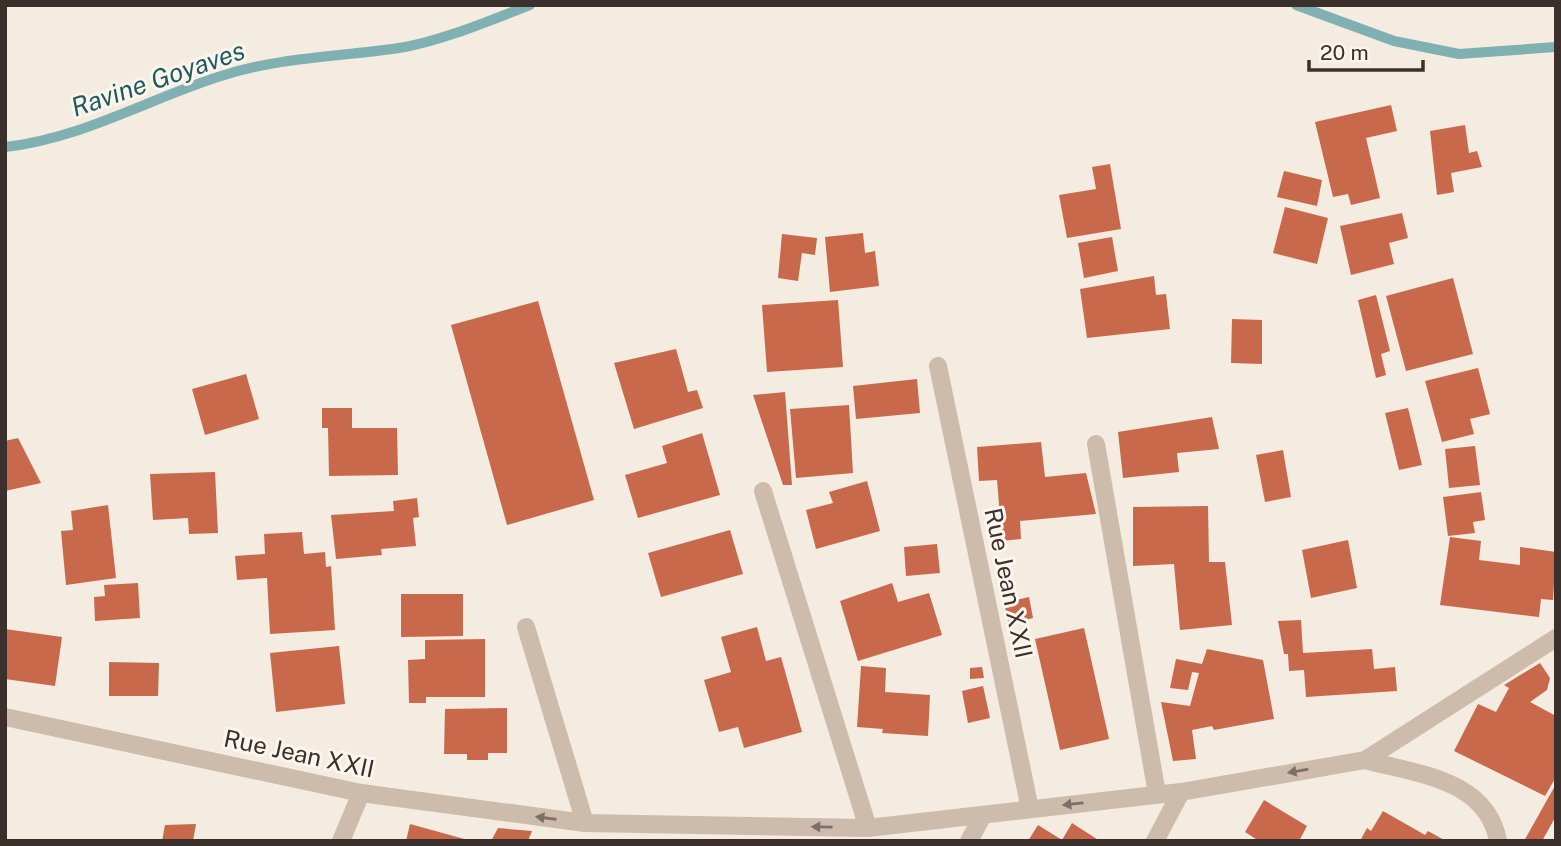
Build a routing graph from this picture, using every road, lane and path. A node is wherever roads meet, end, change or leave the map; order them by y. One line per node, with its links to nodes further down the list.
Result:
1 (938, 366): 11 (street, Rue Jean XXII)
2 (1096, 444): 10 (street)
3 (763, 491): 14 (street)
4 (526, 627): 13 (street)
5 (1556, 638): 7 (street, Rue Jean XXII)
6 (5, 717): 9 (street, Rue Jean XXII)
7 (1365, 760): 8 (street, Rue Jean XXII, one-way to 8); 19 (street)
8 (1181, 792): 10 (street, Rue Jean XXII); 18 (street)
9 (361, 793): 13 (street, Rue Jean XXII, one-way to 9); 16 (street)
10 (1157, 794): 11 (street, Rue Jean XXII, one-way to 11)
11 (1030, 809): 12 (street, Rue Jean XXII)
12 (983, 815): 14 (street, Rue Jean XXII); 17 (street)
13 (585, 823): 15 (street, Rue Jean XXII)
14 (868, 828): 15 (street, Rue Jean XXII, one-way to 15)
15 (776, 833)
16 (341, 841)
17 (969, 841)
18 (1155, 841)
19 (1498, 841)

